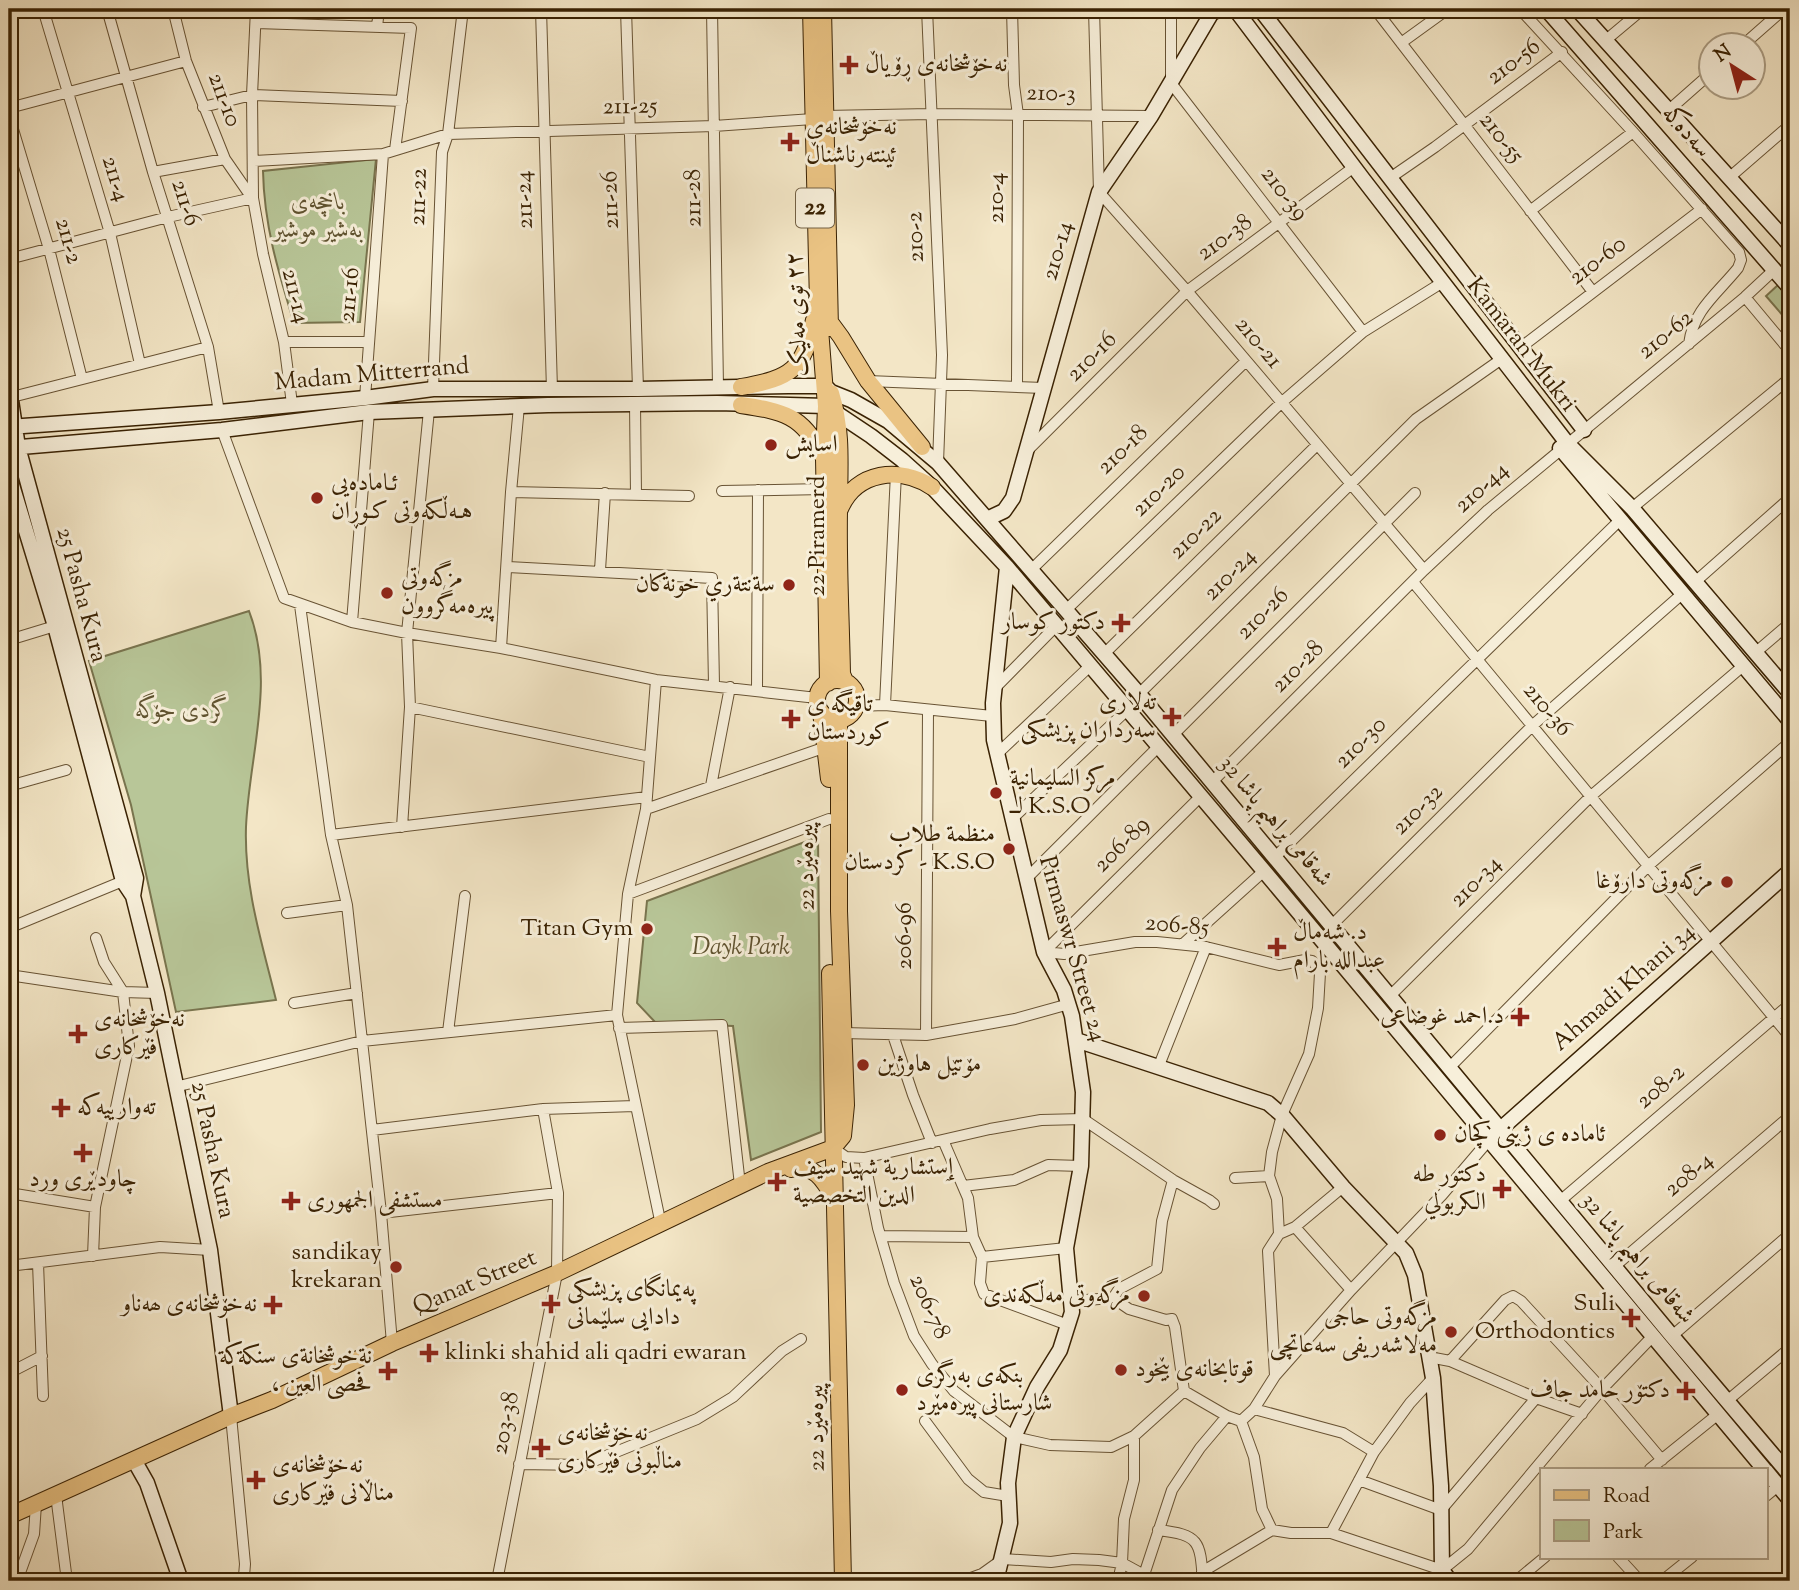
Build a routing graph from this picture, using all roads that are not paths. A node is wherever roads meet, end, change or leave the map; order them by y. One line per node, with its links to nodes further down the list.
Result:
1 (43, 9): 36 (street, 211-4)
2 (107, 9): 33 (street, 211-6)
3 (173, 9): 32 (street, 211-10)
4 (256, 9): 26 (street)
5 (379, 9): 27 (street)
6 (463, 9): 54 (street, 211-22)
7 (541, 9): 52 (street, 211-24)
8 (626, 9): 51 (street, 211-26)
9 (712, 9): 50 (street, 211-28)
10 (811, 9): 47 (main road, ٢٢ توی مەلیک / 22)
11 (823, 9): 47 (main road, ٢٢ توی مەلیک / 22)
12 (927, 9): 42 (street, 210-2)
13 (1012, 9): 43 (street, 210-4)
14 (1094, 9): 45 (street)
15 (1171, 9): 34 (street)
16 (1238, 9): 25 (street); 63 (main road, Kamaran Mukri)
17 (1260, 9): 62 (main road, Kamaran Mukri)
18 (1375, 9): 30 (street, 210-55)
19 (1448, 9): 30 (street)
20 (1520, 9): 31 (street)
21 (1546, 9): 58 (main road, سەدەکە)
22 (1577, 9): 29 (main road, سەدەکە)
23 (1643, 9): 29 (street)
24 (1784, 9): 28 (street)
25 (1214, 11): 34 (main road, 210-14)
26 (256, 23): 27 (street); 37 (street)
27 (377, 27): 38 (street)
28 (1758, 32)
29 (1605, 40): 41 (main road, سەدەکە)
30 (1401, 43): 48 (street, 210-55)
31 (1562, 52): 48 (street, 210-56); 53 (street)
32 (186, 61): 33 (street); 39 (street, 211-10)
33 (126, 77): 36 (street); 61 (street, 211-6)
34 (1171, 82): 46 (main road, 210-14); 70 (street, 210-39)
35 (1698, 84): 41 (street)
36 (67, 93): 40 (street); 71 (street, 211-4)
37 (252, 94): 38 (street); 39 (street); 60 (street)
38 (402, 101): 56 (street)
39 (204, 107): 59 (street, 211-10)
40 (9, 108)
41 (1669, 110): 55 (main road, سەدەکە)
42 (931, 114): 43 (street, 210-3); 47 (street, 210-3); 96 (street, 210-2)
43 (1018, 115): 45 (street, 210-3); 99 (street, 210-4)
44 (9, 116): 73 (street, 211-2)
45 (1098, 116): 46 (street, 210-3); 65 (street)
46 (1151, 116): 65 (main road, 210-14)
47 (819, 118): 50 (street, 211-25); 81 (main road, ٢٢ توی مەلیک / 22); 82 (main road, ٢٢ توی مەلیک / 22)
48 (1465, 125): 62 (street, 210-56); 68 (street, 210-55)
49 (1790, 125): 64 (street)
50 (714, 126): 51 (street, 211-25); 97 (street, 211-28)
51 (630, 128): 52 (street, 211-25); 102 (street, 211-26)
52 (544, 130): 54 (street, 211-25); 103 (street, 211-24)
53 (1633, 132): 67 (street); 68 (street)
54 (448, 134): 56 (street, 211-25); 101 (street, 211-22)
55 (1697, 141): 58 (main road); 64 (main road, سەدەکە)
56 (395, 150): 57 (street, 211-25)
57 (383, 154): 60 (street, 211-25); 85 (street, 211-16)
58 (1678, 158): 75 (main road, سەدەکە)
59 (225, 159): 61 (street); 66 (street, 211-10)
60 (254, 162): 66 (street)
61 (153, 172): 69 (street, 211-6)
62 (1385, 172): 63 (main road); 88 (main road, Kamaran Mukri)
63 (1358, 173): 70 (street, 210-38); 76 (main road, Kamaran Mukri)
64 (1730, 177): 72 (main road, سەدەکە)
65 (1098, 192): 78 (street, 210-21); 100 (main road, 210-14)
66 (253, 198): 69 (street); 84 (street, 211-14)
67 (1702, 209): 79 (street, 210-60); 86 (street)
68 (1531, 211): 79 (street, 210-55)
69 (168, 217): 71 (street); 87 (street, 211-6)
70 (1281, 223): 78 (street, 210-38); 83 (street, 210-39)
71 (110, 233): 73 (street); 92 (street, 211-4)
72 (1790, 245)
73 (50, 249): 74 (street); 94 (street, 211-2)
74 (9, 259)
75 (1774, 270): 77 (main road, سەدەکە); 80 (street, 210-62)
76 (1443, 282): 83 (street, 210-20); 90 (main road, Kamaran Mukri)
77 (1790, 288)
78 (1187, 291): 91 (street, 210-21); 121 (street, 210-16)
79 (1593, 292): 88 (street, 210-60)
80 (1745, 297): 86 (street, 210-62); 89 (street)
81 (818, 303): 98 (main road); 105 (main road, ٢٢ توی مەلیک / 22)
82 (830, 322): 95 (main road); 105 (main road, ٢٢ توی مەلیک / 22)
83 (1363, 332): 106 (street, 210-20)
84 (284, 342): 85 (street); 107 (street, 211-14)
85 (367, 342): 109 (street, 211-16)
86 (1689, 344): 116 (street, 210-62)
87 (208, 347): 92 (street); 113 (street, 211-6)
88 (1520, 348): 116 (main road, Kamaran Mukri)
89 (1790, 351)
90 (1503, 358): 118 (main road, Kamaran Mukri); 126 (street, 210-24)
91 (1245, 361): 106 (street, 210-21); 145 (street, 210-18)
92 (140, 364): 94 (street)
93 (1790, 378): 137 (street)
94 (82, 379): 104 (street)
95 (868, 381): 96 (street); 119 (main road)
96 (942, 384): 99 (street); 123 (street, 210-2)
97 (719, 387): 98 (main road, Madam Mitterrand); 102 (main road, Madam Mitterrand)
98 (741, 387): 105 (main road, Madam Mitterrand)
99 (1017, 387): 100 (street)
100 (1044, 388): 121 (main road, 210-14)
101 (433, 389): 103 (main road, Madam Mitterrand); 109 (main road, Madam Mitterrand)
102 (638, 389): 103 (main road, Madam Mitterrand)
103 (552, 390)
104 (10, 392): 114 (main road, 25 Pasha Kura)
105 (830, 400): 110 (main road, Madam Mitterrand); 119 (main road, شەقامی براهیم پاشا 32); 122 (main road); 127 (main road, شەقامی براهیم پاشا 32); 138 (main road, 22 Piramerd)
106 (1281, 403): 117 (street, 210-21); 151 (street, 210-20)
107 (292, 404): 109 (main road, Madam Mitterrand); 113 (main road, Madam Mitterrand)
108 (635, 404): 110 (main road, Madam Mitterrand); 111 (main road, Madam Mitterrand); 134 (street)
109 (367, 405): 112 (main road, Madam Mitterrand); 115 (main road, Madam Mitterrand); 153 (street, 211-16)
110 (741, 405): 122 (main road)
111 (519, 406): 112 (main road, Madam Mitterrand); 131 (street)
112 (429, 410): 158 (street)
113 (219, 412): 114 (main road, Madam Mitterrand)
114 (13, 426): 120 (main road, 25 Pasha Kura)
115 (222, 430): 120 (main road, Madam Mitterrand); 150 (street)
116 (1584, 430): 118 (street, 210-44)
117 (1317, 445): 126 (street, 210-21); 162 (street, 210-22)
118 (1564, 445): 137 (main road, Kamaran Mukri); 140 (main road, Kamaran Mukri); 146 (street, 210-44)
119 (922, 447): 123 (main road, شەقامی براهیم پاشا 32)
120 (13, 448): 210 (main road, 25 Pasha Kura)
121 (1026, 452): 139 (main road, 210-14)
122 (824, 458): 128 (main road)
123 (938, 463): 139 (main road, شەقامی براهیم پاشا 32)
124 (896, 473): 127 (main road); 138 (main road); 176 (street)
125 (9, 475): 156 (main road, 25 Pasha Kura)
126 (1351, 485): 141 (street, 210-21); 174 (street, 210-24)
127 (932, 487): 143 (main road, شەقامی براهیم پاشا 32)
128 (824, 489): 129 (street); 168 (main road)
129 (758, 490): 130 (street); 172 (street)
130 (722, 491)
131 (511, 492): 132 (street); 142 (street)
132 (604, 493): 134 (street); 144 (street)
133 (1415, 493): 141 (street)
134 (636, 495): 135 (street)
135 (688, 496)
136 (1790, 498): 148 (street)
137 (1632, 508): 148 (main road, Kamaran Mukri)
138 (839, 511): 167 (main road, 22 Piramerd)
139 (987, 519): 145 (main road, شەقامی براهیم پاشا 32)
140 (1620, 520): 149 (main road, Kamaran Mukri); 163 (street, 210-30)
141 (1384, 524): 146 (street, 210-21); 185 (street, 210-26)
142 (508, 567): 144 (street); 160 (street)
143 (1007, 567): 157 (main road, شەقامی براهیم پاشا 32); 171 (main road, Pirmaswr Street 24)
144 (600, 570): 169 (street)
145 (1031, 570): 151 (main road, شەقامی براهیم پاشا 32)
146 (1424, 570): 147 (street, 210-44)
147 (1413, 582): 163 (street, 210-36); 192 (street, 210-28)
148 (1695, 582): 152 (main road, Kamaran Mukri)
149 (1682, 594): 154 (main road, Kamaran Mukri); 184 (street, 210-32)
150 (300, 605): 153 (street); 202 (street)
151 (1066, 610): 162 (main road, شەقامی براهیم پاشا 32)
152 (1719, 611): 154 (main road); 161 (main road, Kamaran Mukri)
153 (352, 622): 158 (street)
154 (1706, 622): 165 (main road, Kamaran Mukri)
155 (1790, 623): 161 (street)
156 (55, 626): 159 (street); 208 (main road, 25 Pasha Kura)
157 (1056, 626): 164 (main road, شەقامی براهیم پاشا 32); 171 (street)
158 (407, 633): 160 (street); 178 (street)
159 (9, 640)
160 (501, 648): 166 (street)
161 (1755, 653): 173 (main road, Kamaran Mukri)
162 (1104, 654): 174 (main road, شەقامی براهیم پاشا 32)
163 (1477, 658): 184 (street, 210-36); 203 (street, 210-30)
164 (1090, 666): 179 (main road, شەقامی براهیم پاشا 32); 189 (street)
165 (1743, 666): 183 (main road, Kamaran Mukri); 195 (street, 210-34)
166 (656, 680): 169 (street); 190 (street)
167 (845, 681): 168 (main road); 177 (main road)
168 (828, 683): 175 (main road)
169 (713, 685): 170 (street)
170 (730, 687): 172 (street); 194 (street)
171 (994, 689): 181 (main road, Pirmaswr Street 24)
172 (757, 690): 175 (street)
173 (1790, 693)
174 (1139, 694): 185 (main road, شەقامی براهیم پاشا 32)
175 (819, 705): 182 (main road); 187 (main road, 22 پیرەمێرد)
176 (886, 705): 177 (street); 180 (street)
177 (856, 706): 182 (main road)
178 (410, 707): 190 (street); 201 (street)
179 (1127, 710): 188 (main road, شەقامی براهیم پاشا 32); 200 (street)
180 (928, 711): 181 (street); 235 (street, 206-96)
181 (992, 716): 189 (main road, Pirmaswr Street 24)
182 (839, 720): 233 (main road, 22 پیرەمێرد)
183 (1790, 721)
184 (1533, 725): 195 (street, 210-36); 214 (street, 210-32)
185 (1172, 734): 192 (main road, شەقامی براهیم پاشا 32)
186 (1790, 742): 204 (street)
187 (826, 747): 194 (street); 199 (main road, 22 پیرەمێرد)
188 (1158, 747): 197 (main road, شەقامی براهیم پاشا 32); 207 (street)
189 (997, 754): 200 (main road, Pirmaswr Street 24)
190 (650, 757): 196 (street)
191 (66, 770): 193 (street)
192 (1212, 782): 203 (main road, شەقامی براهیم پاشا 32)
193 (9, 786)
194 (711, 786): 198 (street)
195 (1591, 796): 204 (street, 210-36); 225 (street, 210-34)
196 (647, 797): 198 (street); 201 (street)
197 (1200, 797): 205 (main road, شەقامی براهیم پاشا 32); 220 (street, 206-89)
198 (646, 809): 209 (street)
199 (829, 819): 209 (street); 251 (main road, 22 پیرەمێرد)
200 (1012, 819): 207 (main road, Pirmaswr Street 24)
201 (402, 827): 202 (street)
202 (331, 835): 212 (street)
203 (1275, 857): 214 (main road, شەقامی براهیم پاشا 32)
204 (1649, 864): 217 (street, 210-36); 240 (street)
205 (1264, 871): 218 (street); 249 (main road, شەقامی براهیم پاشا 32)
206 (1790, 872): 217 (main road, Ahmadi Khani 34)
207 (1026, 879): 220 (main road, Pirmaswr Street 24)
208 (123, 881): 210 (main road, 25 Pasha Kura); 215 (street)
209 (628, 894): 229 (street)
210 (133, 896): 223 (main road, 25 Pasha Kura)
211 (465, 896): 232 (street)
212 (347, 905): 213 (street); 224 (street)
213 (288, 912)
214 (1332, 925): 225 (main road, شەقامی براهیم پاشا 32)
215 (9, 928)
216 (96, 938): 222 (street)
217 (1711, 941): 230 (street, 210-36); 247 (main road, Ahmadi Khani 34)
218 (1183, 944): 219 (street, 206-85); 220 (street, 206-85)
219 (1206, 947): 239 (street); 244 (street, 206-85)
220 (1044, 952): 227 (main road, Pirmaswr Street 24)
221 (9, 975): 222 (street)
222 (124, 992): 223 (street); 266 (street)
223 (157, 992): 241 (main road, 25 Pasha Kura)
224 (356, 993): 226 (street); 238 (street)
225 (1389, 997): 240 (main road, شەقامی براهیم پاشا 32)
226 (295, 1003)
227 (1069, 1004): 235 (street); 237 (main road, Pirmaswr Street 24)
228 (1790, 1004): 230 (street, 208-2)
229 (618, 1015): 231 (street); 232 (street)
230 (1775, 1018): 236 (street, 210-36); 264 (street, 208-2)
231 (620, 1028): 242 (street); 258 (street)
232 (448, 1032): 238 (street)
233 (843, 1033): 234 (street); 251 (main road, 22 پیرەمێرد)
234 (893, 1035): 235 (street); 250 (street)
235 (926, 1035)
236 (1790, 1037)
237 (1076, 1040): 239 (main road); 246 (main road, Pirmaswr Street 24)
238 (362, 1041): 241 (street); 248 (street)
239 (1158, 1068): 244 (main road)
240 (1449, 1068): 247 (main road, شەقامی براهیم پاشا 32)
241 (175, 1087): 276 (main road, 25 Pasha Kura)
242 (635, 1106): 243 (street); 268 (street)
243 (543, 1110): 248 (street); 262 (street, 203-38)
244 (1282, 1115): 255 (street); 260 (main road)
245 (1790, 1116): 281 (street, 208-4)
246 (1083, 1119): 250 (street); 253 (main road, Pirmaswr Street 24); 257 (street)
247 (1499, 1129): 249 (main road, Ahmadi Khani 34); 264 (main road, شەقامی براهیم پاشا 32)
248 (372, 1130): 267 (street)
249 (1489, 1140): 274 (street); 287 (main road, شەقامی براهیم پاشا 32)
250 (938, 1142): 252 (street); 259 (street)
251 (833, 1148): 252 (street); 254 (main road, Qanat Street); 263 (main road, 22 پیرەمێرد)
252 (864, 1158): 272 (street, 206-78)
253 (1081, 1166): 259 (street); 275 (main road, Pirmaswr Street 24)
254 (768, 1172): 258 (main road, Qanat Street); 263 (main road)
255 (1269, 1176): 256 (street); 270 (street)
256 (1235, 1178)
257 (1173, 1180): 265 (street); 284 (street)
258 (740, 1185): 268 (main road, Qanat Street)
259 (963, 1186): 273 (street)
260 (1343, 1187): 269 (street); 274 (main road)
261 (9, 1193): 266 (street)
262 (558, 1193): 267 (street); 282 (street, 203-38)
263 (834, 1199): 345 (main road, 22 پیرەمێرد)
264 (1560, 1201): 281 (main road, شەقامی براهیم پاشا 32)
265 (1214, 1204)
266 (95, 1207): 277 (street)
267 (381, 1213): 290 (street)
268 (661, 1225): 282 (main road, Qanat Street)
269 (1295, 1227): 270 (street); 283 (street)
270 (1279, 1234): 296 (street)
271 (1790, 1234): 288 (street)
272 (880, 1236): 273 (street); 311 (street, 206-78)
273 (973, 1237): 278 (street)
274 (1396, 1244): 283 (street); 293 (main road)
275 (1066, 1248): 278 (street); 285 (main road, Pirmaswr Street 24)
276 (210, 1250): 277 (street); 306 (main road, 25 Pasha Kura)
277 (93, 1256): 279 (street)
278 (982, 1257): 286 (street)
279 (38, 1263): 280 (street); 292 (street)
280 (9, 1266)
281 (1615, 1266): 288 (main road, شەقامی براهیم پاشا 32)
282 (557, 1273): 290 (main road, Qanat Street); 315 (street, 203-38)
283 (1351, 1290): 296 (street)
284 (1113, 1298): 285 (street); 299 (street)
285 (1072, 1301): 286 (main road, Pirmaswr Street 24)
286 (1068, 1325): 311 (main road, Pirmaswr Street 24)
287 (1652, 1336): 298 (street); 305 (main road, شەقامی براهیم پاشا 32)
288 (1672, 1336): 302 (main road, شەقامی براهیم پاشا 32)
289 (800, 1339): 315 (street)
290 (392, 1343): 306 (main road, Qanat Street)
291 (1790, 1348): 302 (street)
292 (42, 1356): 295 (street); 300 (street)
293 (1429, 1357): 294 (street); 297 (main road)
294 (1450, 1361): 298 (street); 301 (street)
295 (9, 1373)
296 (1275, 1376): 303 (street)
297 (1433, 1378): 312 (street); 327 (main road)
298 (1602, 1389): 304 (street); 314 (street)
299 (1184, 1391): 307 (street); 310 (street)
300 (43, 1396)
301 (1536, 1398): 304 (street); 327 (street)
302 (1727, 1401): 319 (main road, شەقامی براهیم پاشا 32)
303 (1254, 1409): 309 (street); 312 (street)
304 (1582, 1414): 338 (street)
305 (1717, 1415): 314 (street); 317 (main road, شەقامی براهیم پاشا 32)
306 (231, 1416): 313 (main road, Qanat Street); 343 (street)
307 (1227, 1416): 309 (street); 329 (street)
308 (925, 1421): 324 (street)
309 (1241, 1421): 330 (street)
310 (1135, 1436): 311 (street); 336 (street)
311 (1014, 1437): 324 (main road, Pirmaswr Street 24)
312 (1374, 1452): 320 (street)
313 (134, 1460): 323 (main road, Qanat Street); 342 (main road)
314 (1662, 1460): 316 (street)
315 (519, 1464): 344 (street, 203-38)
316 (1651, 1468)
317 (1763, 1468)
318 (1768, 1474): 321 (main road, شەقامی براهیم پاشا 32)
319 (1790, 1475)
320 (1359, 1480): 327 (street); 331 (street)
321 (1778, 1486): 322 (street); 325 (main road, شەقامی براهیم پاشا 32)
322 (1768, 1494)
323 (56, 1495): 326 (main road, Qanat Street); 341 (street)
324 (1009, 1496): 335 (main road, Pirmaswr Street 24)
325 (1790, 1500)
326 (36, 1504): 328 (main road, Qanat Street); 340 (street)
327 (1441, 1510): 338 (main road)
328 (9, 1516)
329 (1157, 1530): 337 (street); 339 (street)
330 (1272, 1531): 331 (street); 337 (street)
331 (1331, 1533): 338 (street)
332 (1544, 1558): 349 (street)
333 (1619, 1558): 350 (street)
334 (1691, 1558): 351 (street)
335 (1003, 1559): 336 (street); 346 (street); 347 (main road, Pirmaswr Street 24)
336 (1122, 1563): 339 (street); 348 (street)
337 (1203, 1576)
338 (1446, 1576)
339 (1144, 1579)
340 (17, 1581)
341 (67, 1581)
342 (181, 1581)
343 (235, 1581)
344 (497, 1581)
345 (843, 1581)
346 (963, 1581)
347 (996, 1581)
348 (1118, 1581)
349 (1516, 1581)
350 (1640, 1581)
351 (1662, 1581)

